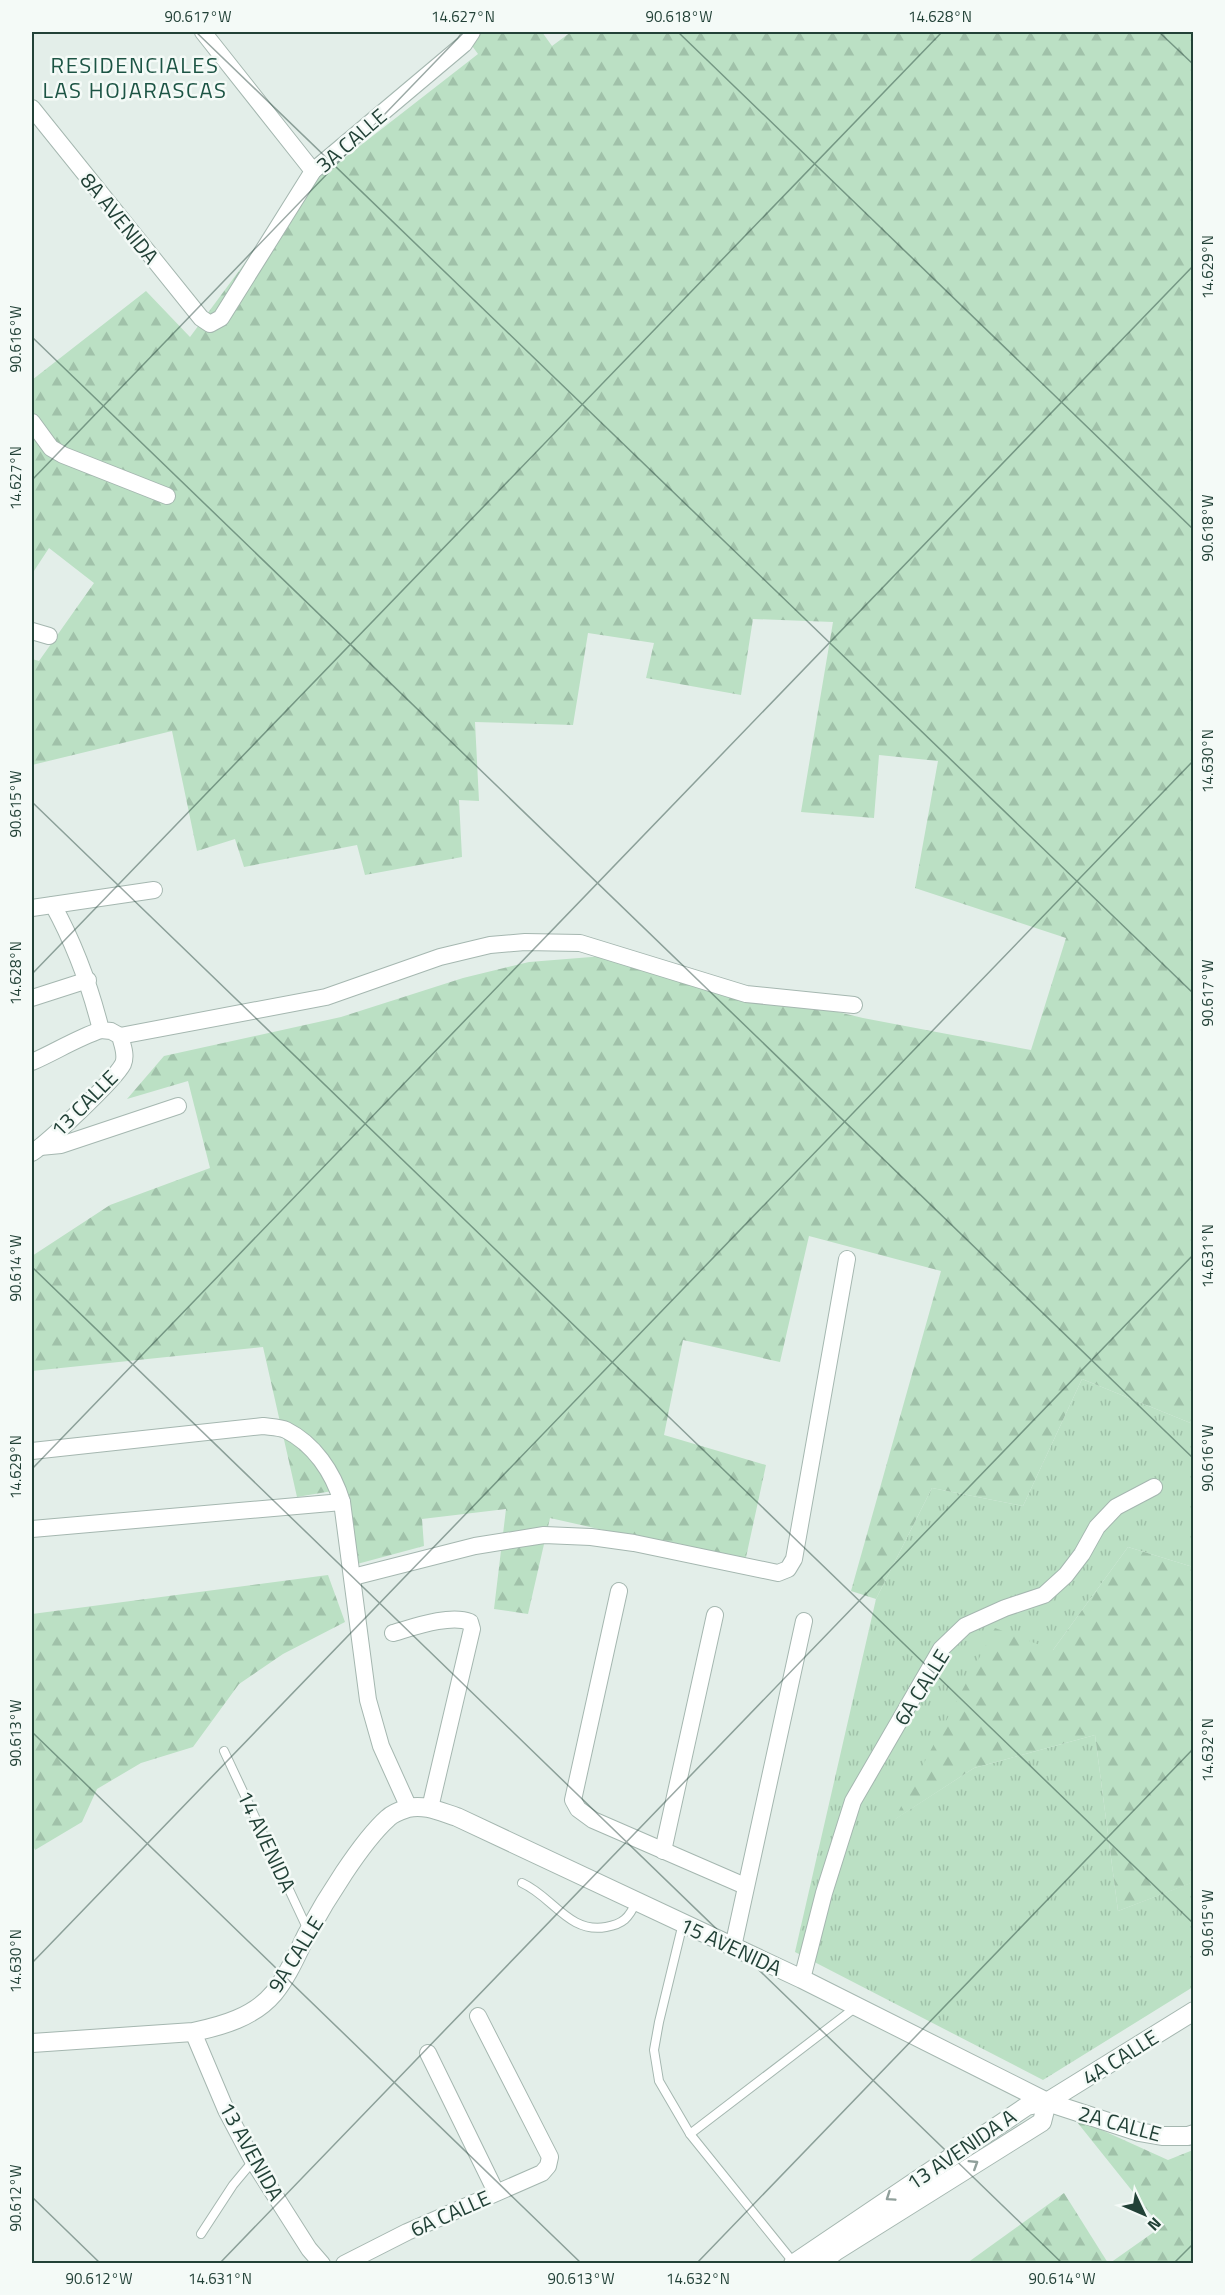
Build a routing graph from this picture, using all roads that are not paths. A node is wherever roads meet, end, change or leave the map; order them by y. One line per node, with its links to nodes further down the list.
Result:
1 (203, 32): 4 (street)
2 (472, 32): 4 (street, 3A CALLE)
3 (32, 108): 5 (street, 8A AVENIDA)
4 (313, 171): 5 (street, 3A CALLE)
5 (210, 324)
6 (32, 422): 7 (street)
7 (167, 496)
8 (32, 631): 9 (street)
9 (49, 636)
10 (154, 890): 11 (street)
11 (53, 904): 12 (street); 13 (street)
12 (32, 908)
13 (88, 980): 14 (street); 16 (street)
14 (32, 998)
15 (854, 1005): 17 (street)
16 (101, 1030): 17 (street); 18 (street)
17 (121, 1041): 20 (street, 13 CALLE)
18 (32, 1062)
19 (178, 1107): 20 (street)
20 (35, 1150)
21 (847, 1259): 26 (street)
22 (32, 1451): 24 (street)
23 (1154, 1487): 41 (street, 6A CALLE)
24 (342, 1502): 25 (street); 26 (street)
25 (32, 1529)
26 (353, 1577): 32 (street)
27 (619, 1591): 34 (street)
28 (715, 1615): 34 (street)
29 (804, 1621): 36 (street)
30 (393, 1633): 33 (street)
31 (224, 1751): 39 (lane, 14 AVENIDA)
32 (409, 1808): 33 (street, 15 AVENIDA); 39 (street, 9A CALLE)
33 (430, 1808): 37 (street, 15 AVENIDA)
34 (663, 1851): 36 (street)
35 (522, 1883): 37 (lane)
36 (745, 1886): 40 (street)
37 (636, 1902): 38 (street, 15 AVENIDA)
38 (684, 1923): 40 (street, 15 AVENIDA); 49 (lane)
39 (309, 1932): 45 (street, 9A CALLE)
40 (733, 1947): 41 (street, 15 AVENIDA)
41 (802, 1979): 42 (street, 15 AVENIDA)
42 (856, 2007): 48 (street, 15 AVENIDA); 49 (lane)
43 (1194, 2011): 48 (street, 4A CALLE)
44 (478, 2016): 52 (street, 6A CALLE)
45 (193, 2032): 46 (street, 9A CALLE); 51 (street, 13 AVENIDA)
46 (32, 2043)
47 (428, 2053): 52 (street)
48 (1047, 2102): 50 (street, 2A CALLE); 54 (street, 13 AVENIDA A, one-way to 54); 57 (street, 13 AVENIDA A, one-way to 48)
49 (690, 2134): 54 (lane)
50 (1194, 2134)
51 (253, 2161): 53 (lane); 55 (street, 13 AVENIDA)
52 (496, 2192): 56 (street, 6A CALLE)
53 (201, 2234)
54 (794, 2263)
55 (322, 2264)
56 (344, 2264)
57 (819, 2264)

